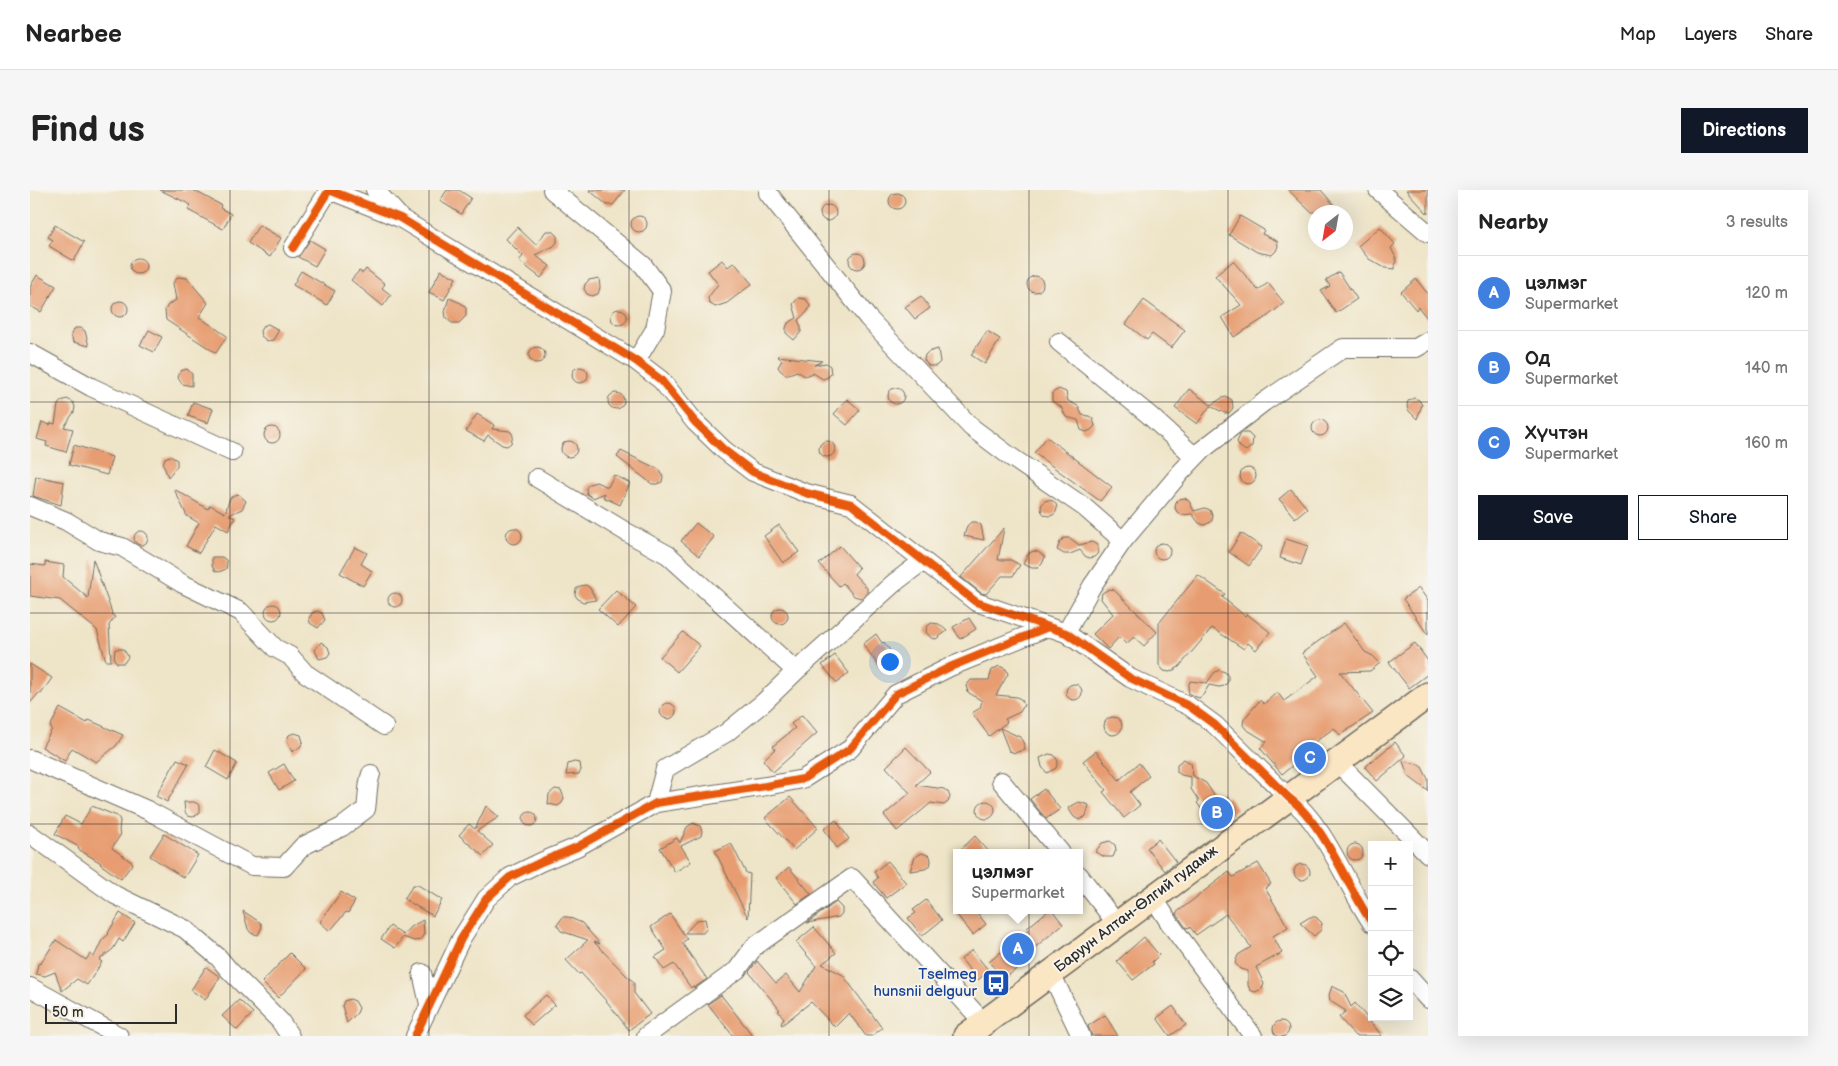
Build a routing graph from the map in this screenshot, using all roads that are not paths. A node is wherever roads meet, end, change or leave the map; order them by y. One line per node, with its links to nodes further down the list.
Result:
1 (375, 190): 5 (street)
2 (552, 190): 11 (street)
3 (1378, 190): 6 (street)
4 (768, 193): 16 (street)
5 (400, 218): 7 (street); 11 (street)
6 (1428, 233)
7 (293, 248)
8 (1428, 341): 13 (street)
9 (1059, 342): 13 (street)
10 (30, 353): 12 (street)
11 (636, 361): 17 (street)
12 (232, 452)
13 (1195, 458): 16 (street)
14 (537, 478): 20 (street)
15 (30, 506): 22 (street)
16 (1123, 541): 19 (street)
17 (923, 560): 18 (street); 20 (street)
18 (1048, 627): 19 (street); 28 (street)
19 (1066, 633): 27 (street)
20 (796, 671): 28 (street)
21 (1428, 695): 24 (main road, Баруун Алтан-Өлгий гудамж)
22 (384, 726)
23 (30, 759): 25 (street)
24 (1336, 761): 27 (main road, Баруун Алтан-Өлгий гудамж); 31 (street)
25 (371, 774)
26 (1001, 781): 30 (street)
27 (1288, 797): 33 (main road, Баруун Алтан-Өлгий гудамж); 34 (street)
28 (656, 802): 41 (street)
29 (30, 834): 44 (street)
30 (1058, 849)
31 (1428, 854)
32 (1083, 880): 35 (street)
33 (1153, 897): 35 (main road, Баруун Алтан-Өлгий гудамж); 48 (street)
34 (1368, 916)
35 (1117, 924): 37 (main road, Баруун Алтан-Өлгий гудамж)
36 (422, 973): 41 (street)
37 (1051, 973): 42 (main road, Баруун Алтан-Өлгий гудамж); 47 (street)
38 (1413, 982): 40 (street)
39 (30, 987): 43 (street)
40 (1428, 999)
41 (429, 1004): 45 (street)
42 (975, 1029): 46 (street)
43 (119, 1036)
44 (290, 1036)
45 (415, 1036)
46 (646, 1036)
47 (1081, 1036)
48 (1253, 1036)

